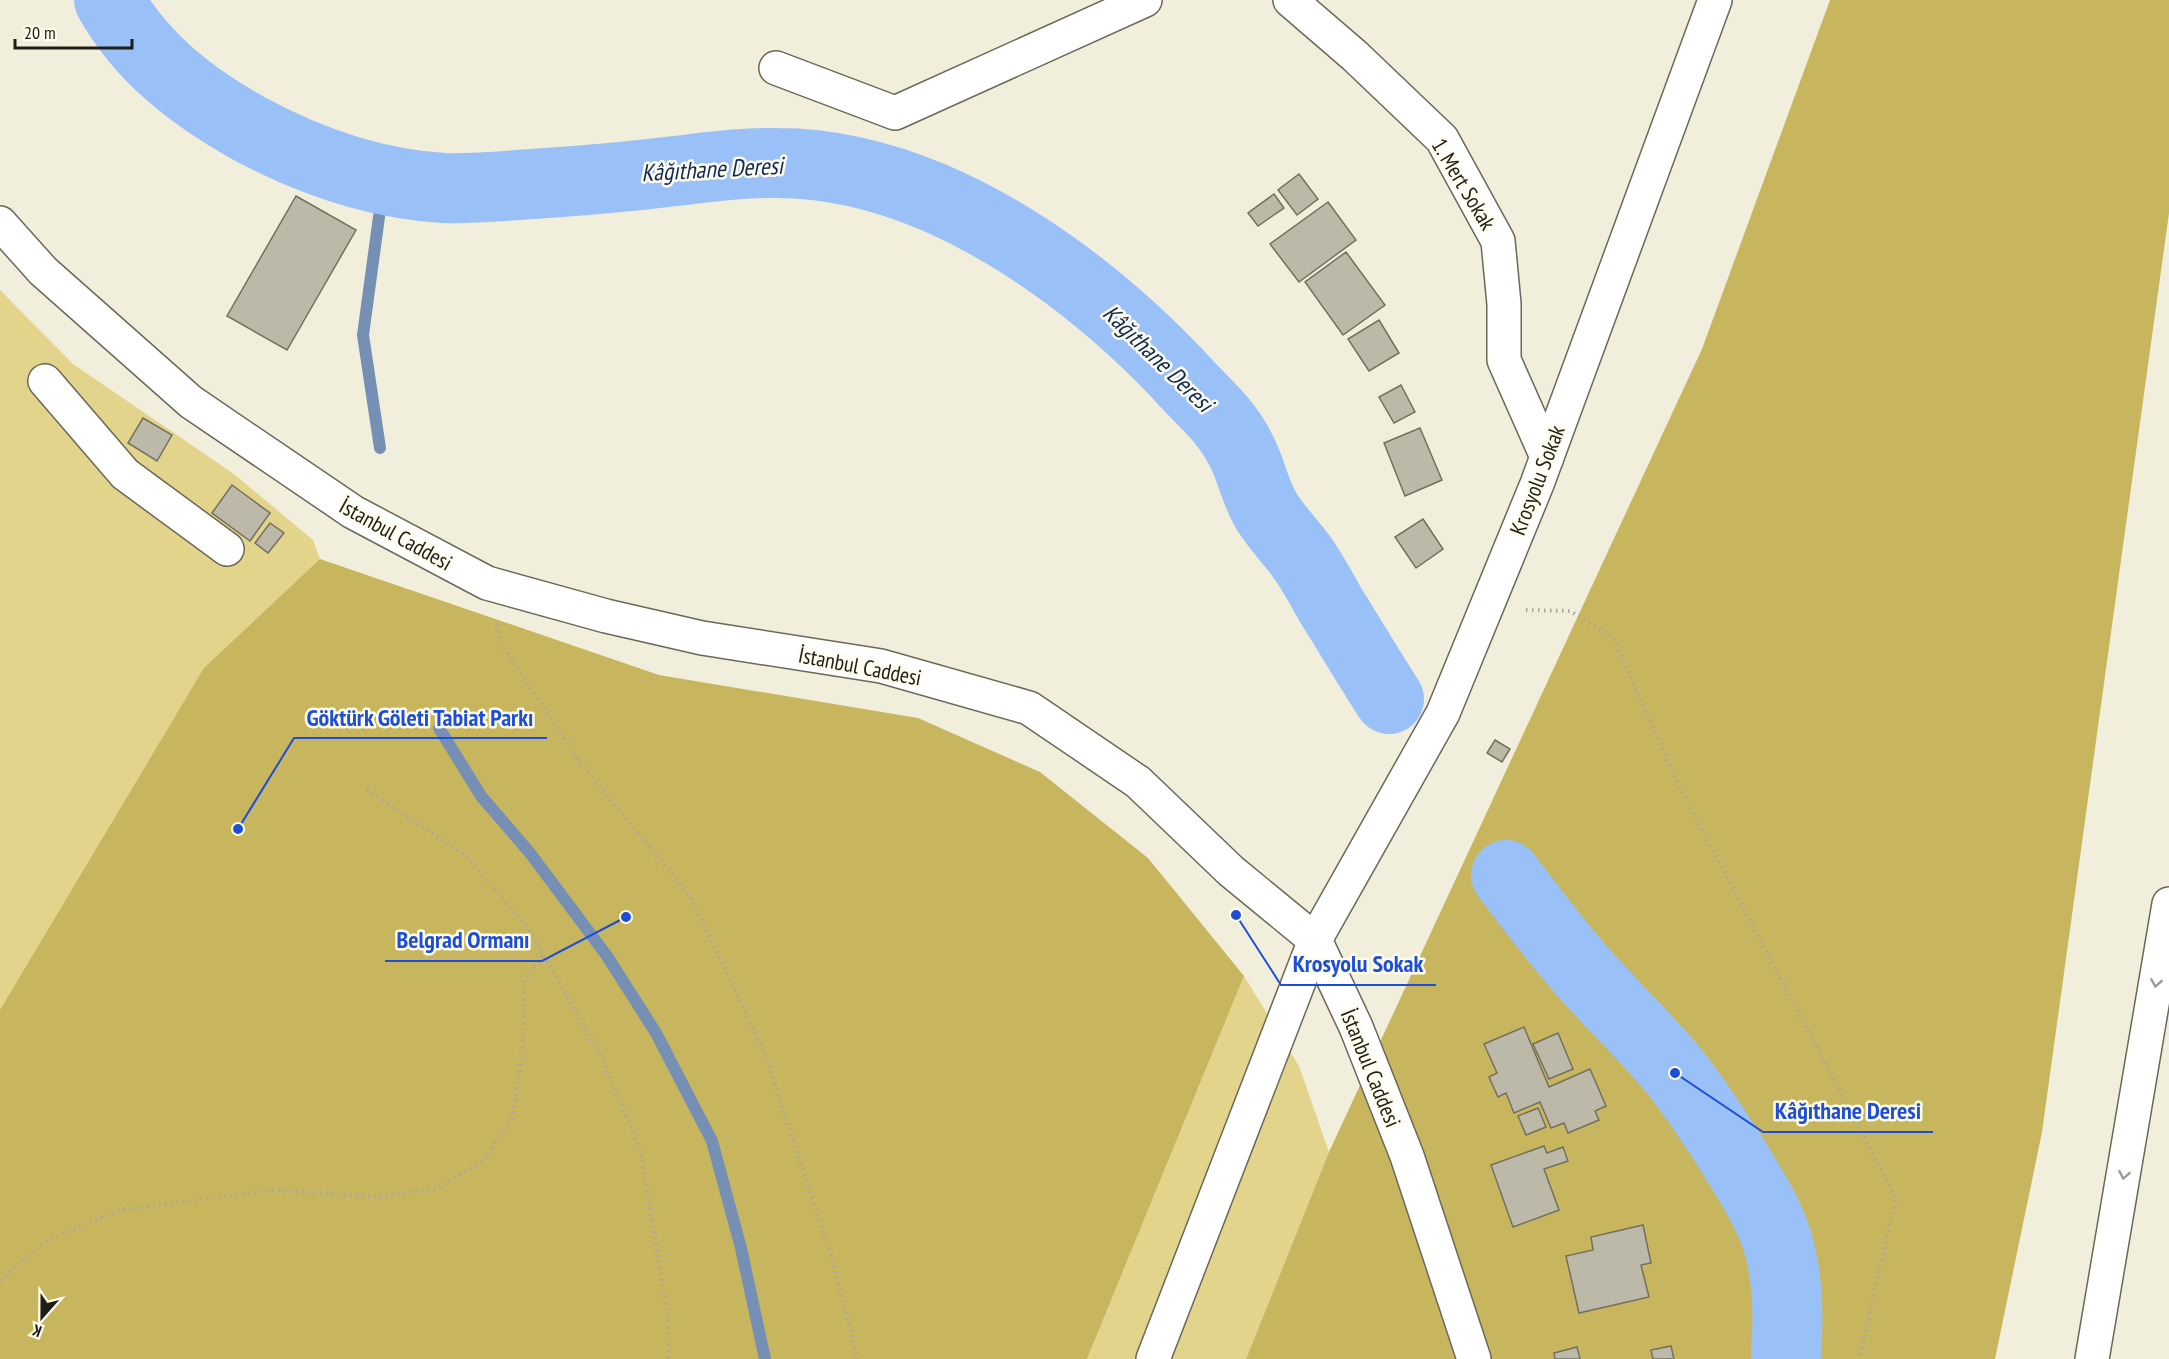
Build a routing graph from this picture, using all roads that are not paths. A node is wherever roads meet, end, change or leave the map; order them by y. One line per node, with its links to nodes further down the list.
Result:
1 (1144, 0): 4 (main road)
2 (1290, 0): 7 (main road, 1. Mert Sokak)
3 (1715, 0): 7 (main road, Krosyolu Sokak)
4 (776, 68)
5 (0, 223): 10 (main road, İstanbul Caddesi)
6 (45, 381): 8 (main road)
7 (1547, 457): 10 (main road, Krosyolu Sokak)
8 (227, 549)
9 (2169, 904): 13 (main road, one-way to 13)
10 (1315, 940): 11 (main road, Krosyolu Sokak); 12 (main road, İstanbul Caddesi)
11 (1153, 1359)
12 (1474, 1359)
13 (2092, 1359)

